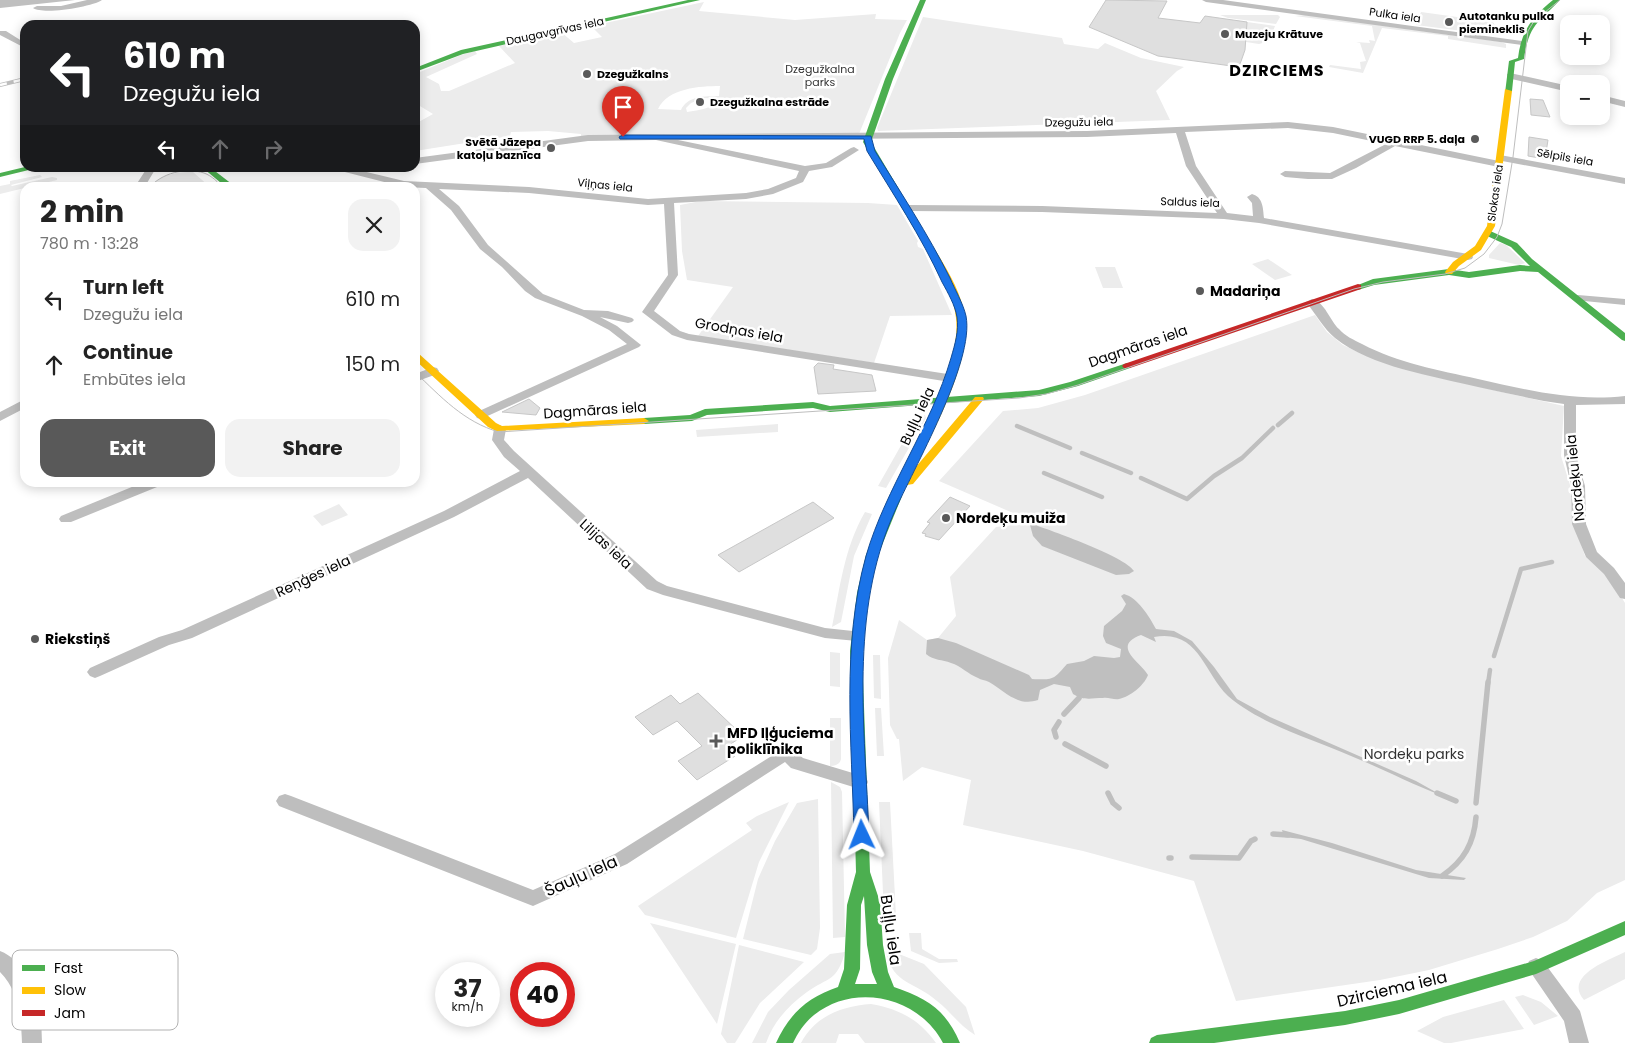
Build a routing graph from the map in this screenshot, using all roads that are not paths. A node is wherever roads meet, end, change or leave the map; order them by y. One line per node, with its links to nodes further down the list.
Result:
1 (98, 0): 6 (street)
2 (697, 0): 10 (street, Daugavgrīvas iela)
3 (923, 0): 17 (street)
4 (1206, 0): 9 (street, Pulka iela)
5 (1557, 0): 9 (street, Slokas iela)
6 (37, 8)
7 (3, 33): 8 (street)
8 (20, 43)
9 (1522, 43): 11 (street, Slokas iela)
10 (420, 68)
11 (1510, 76): 12 (street); 21 (street, Slokas iela)
12 (1560, 87)
13 (1610, 100): 14 (street)
14 (1625, 104)
15 (1180, 131): 17 (street, Dzegužu iela); 18 (street, Dzegužu iela); 38 (street)
16 (656, 137): 17 (street, Dzegužu iela); 20 (street); 23 (street)
17 (868, 137): 37 (street, Buļļu iela)
18 (1393, 143): 21 (street, Dzegužu iela); 29 (street)
19 (854, 150): 23 (street)
20 (420, 160)
21 (1500, 161): 30 (street, Sēlpils iela); 40 (street, Slokas iela)
22 (20, 166): 24 (street)
23 (805, 168): 36 (street, Viļņas iela)
24 (0, 170)
25 (20, 170): 28 (street)
26 (212, 172): 31 (street)
27 (356, 172): 32 (street, Viļņas iela)
28 (0, 174)
29 (1285, 174)
30 (1625, 180)
31 (225, 182)
32 (396, 182)
33 (420, 185): 34 (street, Viļņas iela)
34 (430, 186): 36 (street, Viļņas iela); 49 (street)
35 (1252, 197): 39 (street)
36 (669, 202): 48 (street)
37 (907, 208): 38 (street, Saldus iela); 56 (street, Buļļu iela)
38 (1224, 216): 39 (street, Saldus iela)
39 (1259, 220): 41 (street, Saldus iela)
40 (1488, 234): 41 (street); 43 (street, Slokas iela)
41 (1477, 259): 42 (street); 44 (street)
42 (1520, 268): 43 (street, Dagmāras iela); 44 (street, Dagmāras iela)
43 (1540, 270): 45 (street, Slokas iela)
44 (1449, 272): 46 (street, Dagmāras iela)
45 (1578, 298): 47 (street); 52 (street, Slokas iela)
46 (1312, 302): 57 (street, Dagmāras iela); 60 (street)
47 (1625, 302)
48 (648, 312): 50 (street); 56 (street, Grodņas iela)
49 (582, 313): 50 (street); 51 (street)
50 (628, 320): 51 (street)
51 (613, 328): 62 (street)
52 (1625, 338)
53 (420, 359): 54 (street)
54 (433, 371): 55 (street); 62 (street)
55 (420, 376)
56 (950, 378): 59 (street, Buļļu iela)
57 (979, 399): 59 (street, Dagmāras iela); 67 (street)
58 (1625, 400): 60 (street)
59 (940, 401): 64 (street, Dagmāras iela); 67 (street, Buļļu iela)
60 (1570, 401): 69 (street, Nordeķu iela)
61 (20, 406): 63 (street)
62 (481, 415): 64 (street)
63 (0, 418)
64 (500, 429): 65 (street, Lilijas iela)
65 (529, 472): 70 (street, Lilijas iela); 71 (street, Reņģes iela)
66 (145, 487): 68 (street)
67 (896, 494): 70 (street, Buļļu iela)
68 (66, 519)
69 (1625, 594)
70 (857, 636): 72 (street, Buļļu iela)
71 (94, 672)
72 (860, 782): 73 (street, Šauļu iela); 74 (street, Buļļu iela)
73 (285, 801)
74 (863, 872): 79 (street, Buļļu iela); 80 (street, Buļļu iela)
75 (1625, 928): 77 (street, Dzirciema iela)
76 (0, 959): 78 (street)
77 (1536, 967): 82 (street, Dzirciema iela); 87 (street)
78 (12, 971)
79 (845, 991): 80 (street); 85 (street)
80 (888, 991): 83 (street)
81 (32, 1030): 84 (street)
82 (1180, 1041): 86 (street, Dzirciema iela)
83 (955, 1042)
84 (32, 1043)
85 (784, 1043)
86 (1157, 1043)
87 (1579, 1043)

